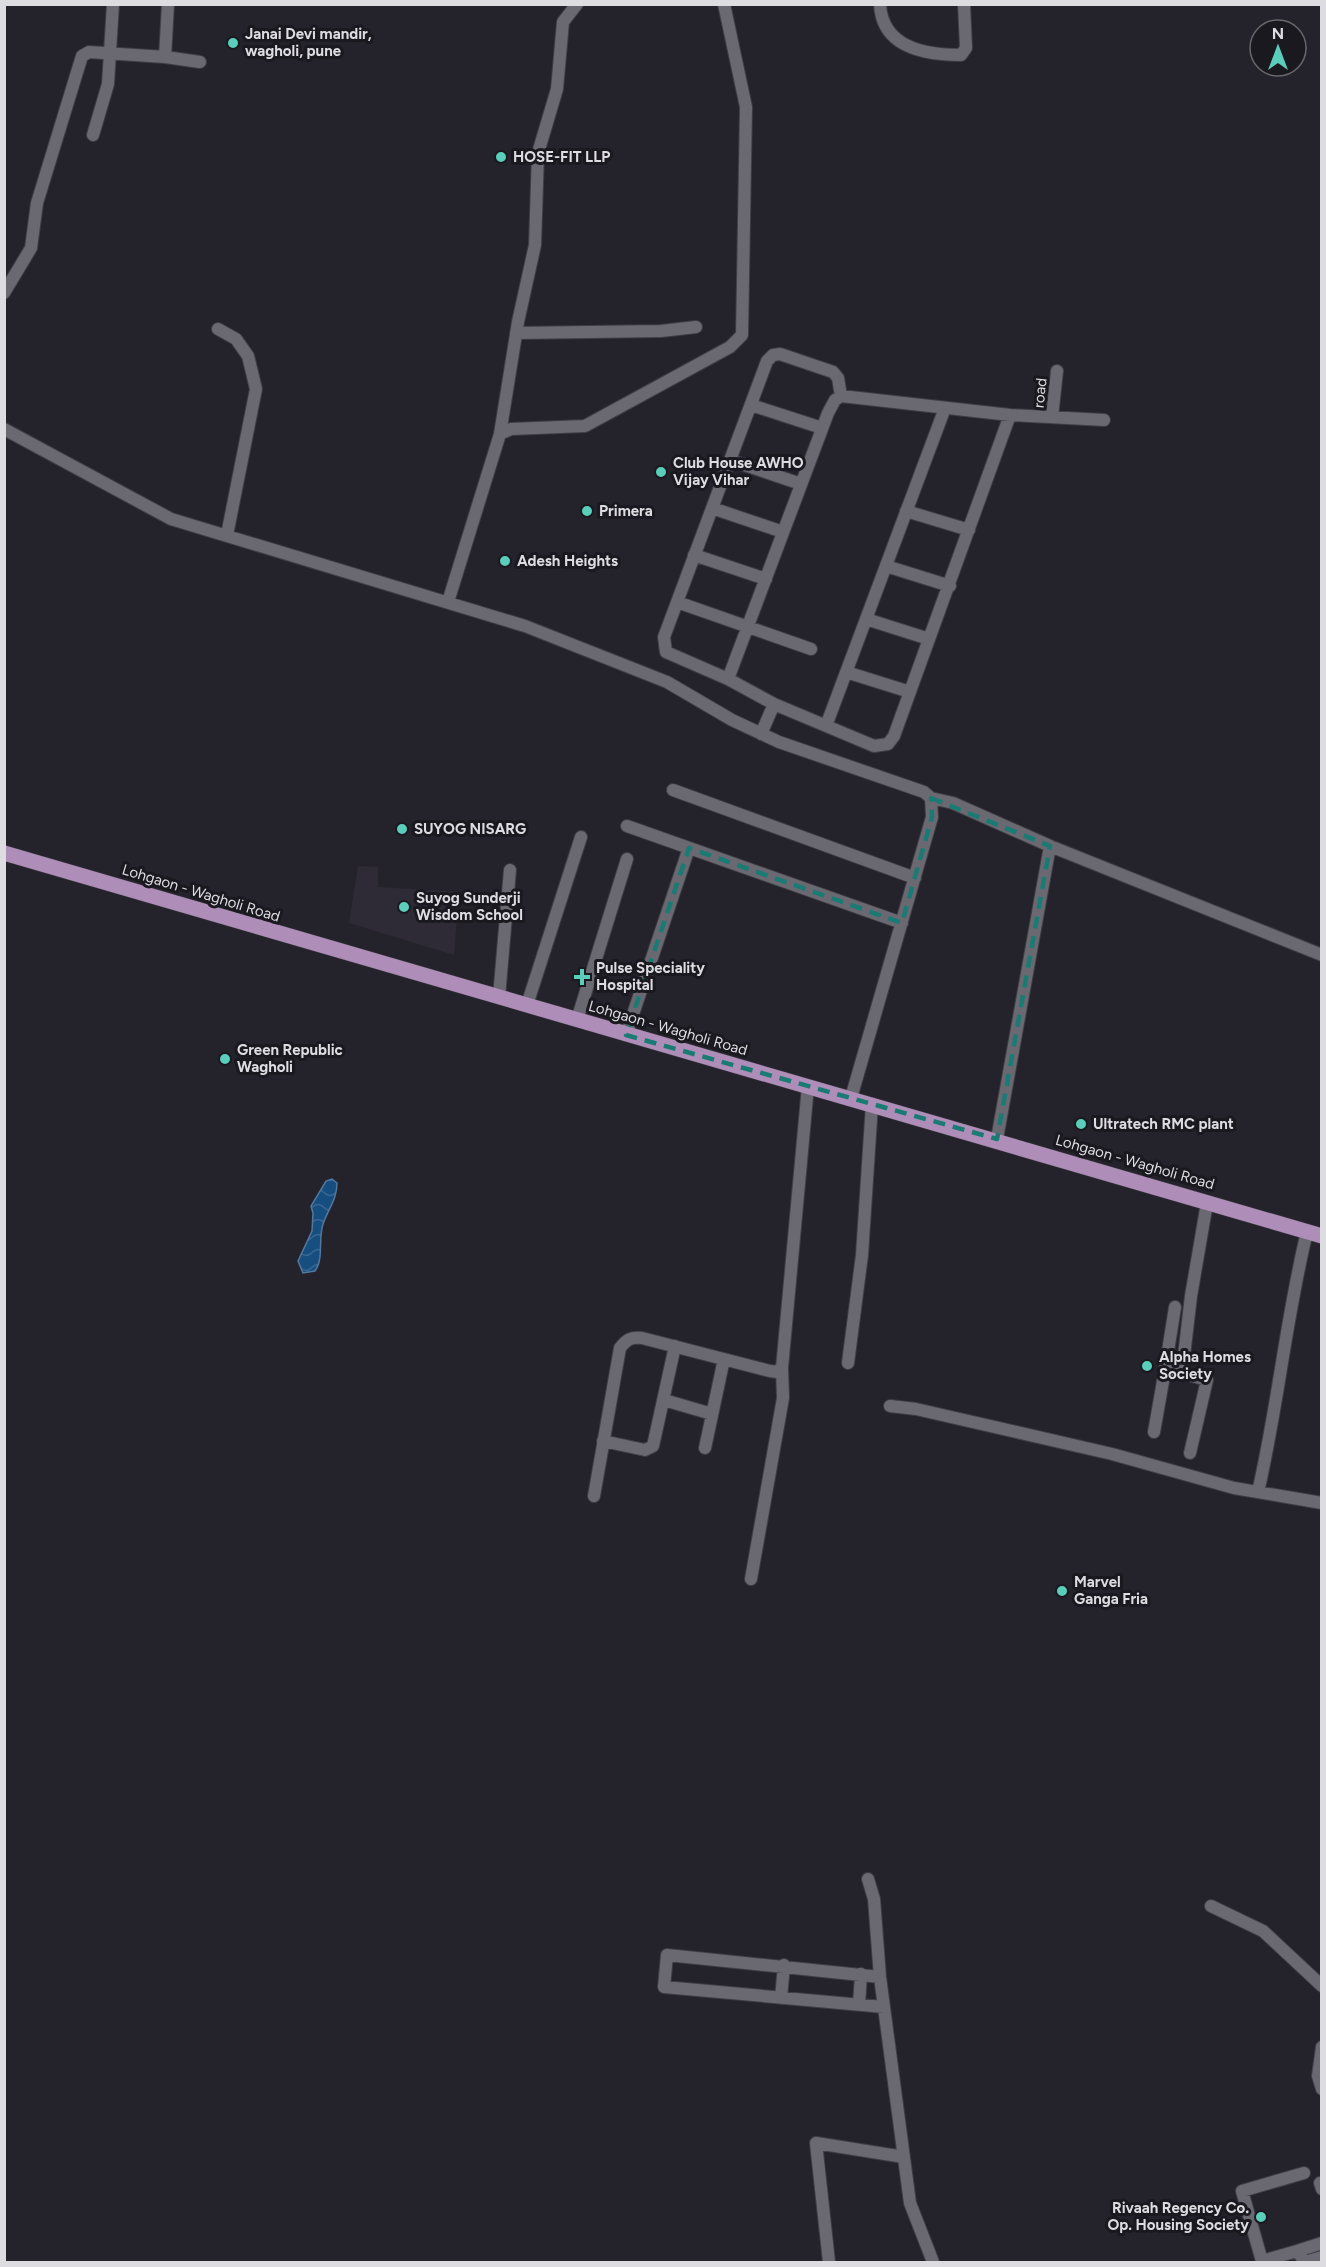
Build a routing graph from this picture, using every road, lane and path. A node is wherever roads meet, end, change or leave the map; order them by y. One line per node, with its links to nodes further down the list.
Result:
1 (113, 4): 7 (street)
2 (168, 4): 8 (street)
3 (577, 4): 14 (street)
4 (724, 4): 24 (street)
5 (880, 4): 6 (street)
6 (964, 4)
7 (111, 54): 8 (street); 10 (street); 11 (street)
8 (165, 57): 9 (street)
9 (200, 62)
10 (93, 135)
11 (4, 293)
12 (696, 327): 14 (street)
13 (218, 329): 31 (street)
14 (516, 333): 24 (street)
15 (1057, 372): 20 (street, road)
16 (841, 396): 17 (street); 18 (street); 22 (street)
17 (751, 405): 22 (street); 25 (street)
18 (945, 408): 19 (street); 28 (street)
19 (1010, 415): 20 (street); 29 (street)
20 (1052, 417): 21 (street)
21 (1104, 420)
22 (822, 428): 26 (street)
23 (4, 429): 31 (street)
24 (500, 434): 36 (street)
25 (730, 460): 26 (street); 27 (street)
26 (801, 484): 30 (street)
27 (712, 508): 30 (street); 32 (street)
28 (906, 511): 29 (street); 33 (street)
29 (969, 530): 35 (street)
30 (783, 532): 34 (street)
31 (226, 535): 36 (street)
32 (694, 555): 34 (street); 37 (street)
33 (886, 566): 35 (street); 38 (street)
34 (766, 579): 39 (street)
35 (950, 586): 40 (street)
36 (448, 602): 47 (street)
37 (677, 602): 39 (street); 43 (street)
38 (866, 619): 40 (street); 42 (street)
39 (748, 625): 41 (street); 43 (street)
40 (929, 639): 44 (street)
41 (811, 649)
42 (846, 672): 44 (street); 46 (street)
43 (728, 679): 45 (street)
44 (910, 692): 46 (street)
45 (774, 704): 46 (street); 47 (street)
46 (826, 726)
47 (761, 734): 49 (street)
48 (673, 790): 57 (street)
49 (931, 798): 52 (street); 57 (street)
50 (627, 826): 53 (street)
51 (581, 837): 61 (street)
52 (1050, 846): 59 (street); 67 (street)
53 (689, 848): 58 (street); 63 (street)
54 (4, 853): 60 (main road, Lohgaon - Wagholi Road)
55 (627, 859): 62 (street)
56 (510, 870): 60 (street)
57 (915, 878): 58 (street)
58 (902, 923): 65 (street)
59 (1322, 955)
60 (499, 997): 61 (main road, Lohgaon - Wagholi Road)
61 (527, 1005): 62 (main road, Lohgaon - Wagholi Road)
62 (577, 1020): 63 (main road, Lohgaon - Wagholi Road)
63 (626, 1035): 64 (main road, Lohgaon - Wagholi Road)
64 (808, 1086): 65 (main road, Lohgaon - Wagholi Road); 74 (street)
65 (851, 1098): 66 (main road, Lohgaon - Wagholi Road)
66 (872, 1104): 67 (main road, Lohgaon - Wagholi Road); 73 (street)
67 (997, 1139): 68 (main road, Lohgaon - Wagholi Road)
68 (1208, 1203): 69 (main road, Lohgaon - Wagholi Road); 76 (street)
69 (1314, 1234): 84 (street)
70 (1175, 1307): 75 (street)
71 (675, 1346): 72 (street); 77 (street); 81 (street)
72 (724, 1359): 74 (street); 79 (street)
73 (848, 1363)
74 (782, 1368): 87 (street)
75 (1165, 1370): 76 (street); 80 (street)
76 (1182, 1373): 83 (street)
77 (664, 1400): 79 (street); 81 (street)
78 (891, 1406): 84 (street)
79 (712, 1414): 82 (street)
80 (1154, 1432)
81 (603, 1441): 85 (street)
82 (705, 1448)
83 (1190, 1453)
84 (1258, 1492): 86 (street)
85 (594, 1496)
86 (1322, 1503)
87 (751, 1579)
88 (868, 1879): 92 (street)
89 (1211, 1906): 93 (street)
90 (784, 1965): 91 (street); 94 (street); 94 (street)
91 (861, 1974): 92 (street); 95 (street)
92 (880, 1977): 96 (street)
93 (1322, 1986)
94 (781, 1998): 95 (street)
95 (859, 2005): 96 (street)
96 (884, 2007): 99 (street)
97 (1322, 2047): 98 (street)
98 (1322, 2089)
99 (904, 2157): 104 (street); 105 (street)
100 (1304, 2173): 102 (street)
101 (1322, 2243): 102 (street)
102 (1297, 2251): 103 (street)
103 (1322, 2257)
104 (829, 2262)
105 (933, 2262)

